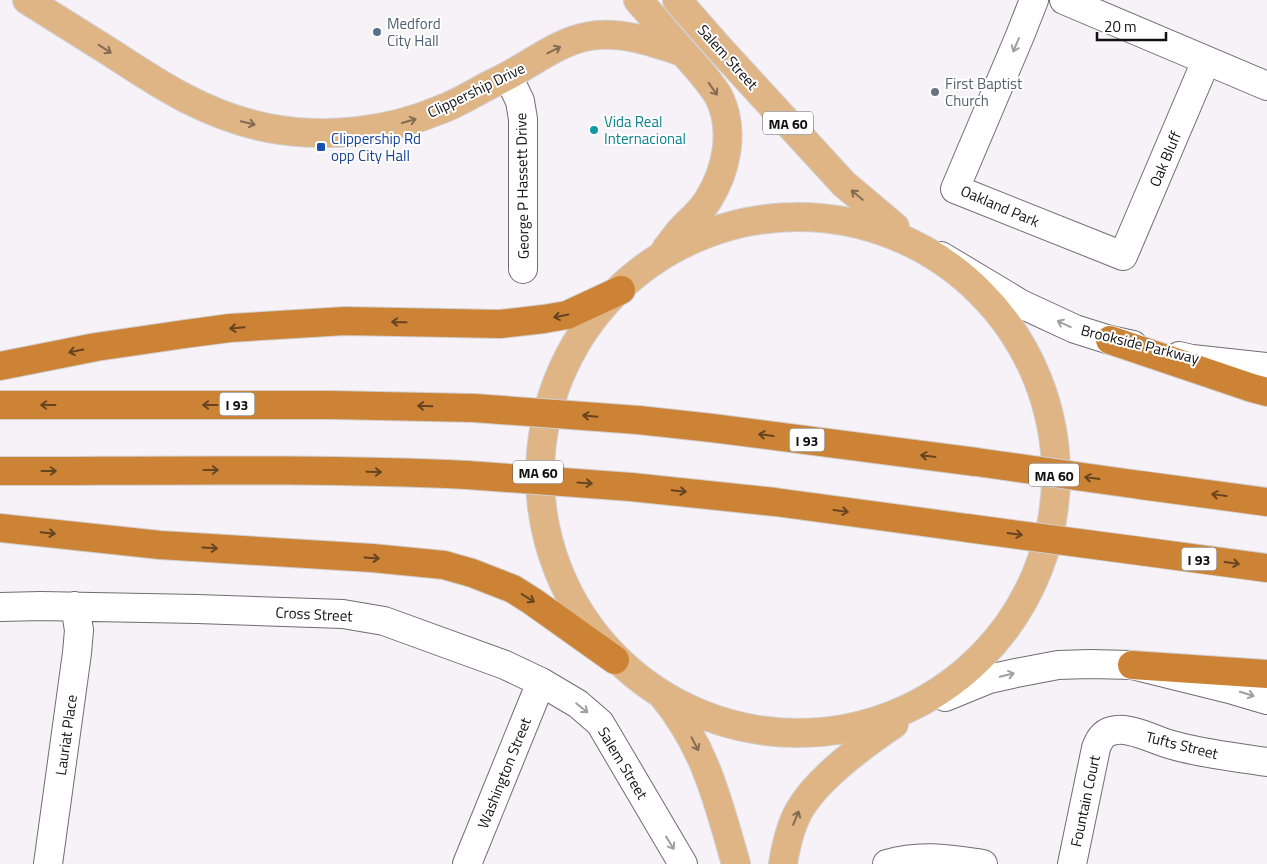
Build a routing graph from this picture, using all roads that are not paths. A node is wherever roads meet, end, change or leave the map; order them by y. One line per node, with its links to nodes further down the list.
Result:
1 (27, 0): 8 (main road, Clippership Drive, one-way to 8)
2 (638, 0): 6 (main road, Salem Street / MA 60)
3 (677, 0): 10 (main road, Salem Street / MA 60, one-way to 3)
4 (1034, 0): 12 (street, Oakland Park, one-way to 12)
5 (1064, 0): 7 (street)
6 (682, 52): 8 (main road, Clippership Drive, one-way to 6); 13 (main road, Salem Street / MA 60, one-way to 13)
7 (1206, 61): 9 (street); 12 (street, Oak Bluff)
8 (508, 76): 14 (street, George P Hassett Drive)
9 (1267, 86)
10 (908, 237): 11 (main road, MA 60); 13 (main road)
11 (941, 256): 16 (street, Brookside Parkway, one-way to 11); 32 (main road, MA 60)
12 (1123, 256)
13 (657, 260): 15 (main road, MA 60)
14 (523, 269)
15 (621, 290): 17 (highway, one-way to 17); 27 (main road, MA 60)
16 (1110, 340): 18 (street, Brookside Parkway); 19 (highway)
17 (0, 366)
18 (1267, 367)
19 (1267, 392)
20 (0, 405): 22 (highway, I 93, one-way to 20, bridge)
21 (0, 471): 24 (highway, I 93, one-way to 24, bridge)
22 (1267, 502)
23 (0, 528): 27 (highway, one-way to 27)
24 (1267, 568)
25 (75, 606): 26 (street, Cross Street); 30 (street, Cross Street); 37 (street, Lauriat Place)
26 (0, 607)
27 (615, 660): 31 (main road, MA 60)
28 (1132, 665): 29 (highway); 32 (street, one-way to 28); 33 (street, one-way to 33)
29 (1267, 674)
30 (541, 682): 38 (street, Washington Street); 39 (street, Salem Street, one-way to 39)
31 (657, 690): 34 (main road); 40 (main road, MA 60, one-way to 40)
32 (945, 697): 34 (main road, MA 60)
33 (1267, 700)
34 (902, 719): 41 (main road, MA 60, one-way to 34)
35 (1100, 739): 36 (street, Tufts Street); 44 (street, Fountain Court)
36 (1267, 762)
37 (48, 864)
38 (467, 864)
39 (683, 864)
40 (736, 864)
41 (783, 864)
42 (887, 864): 43 (street)
43 (983, 864)
44 (1072, 864)

